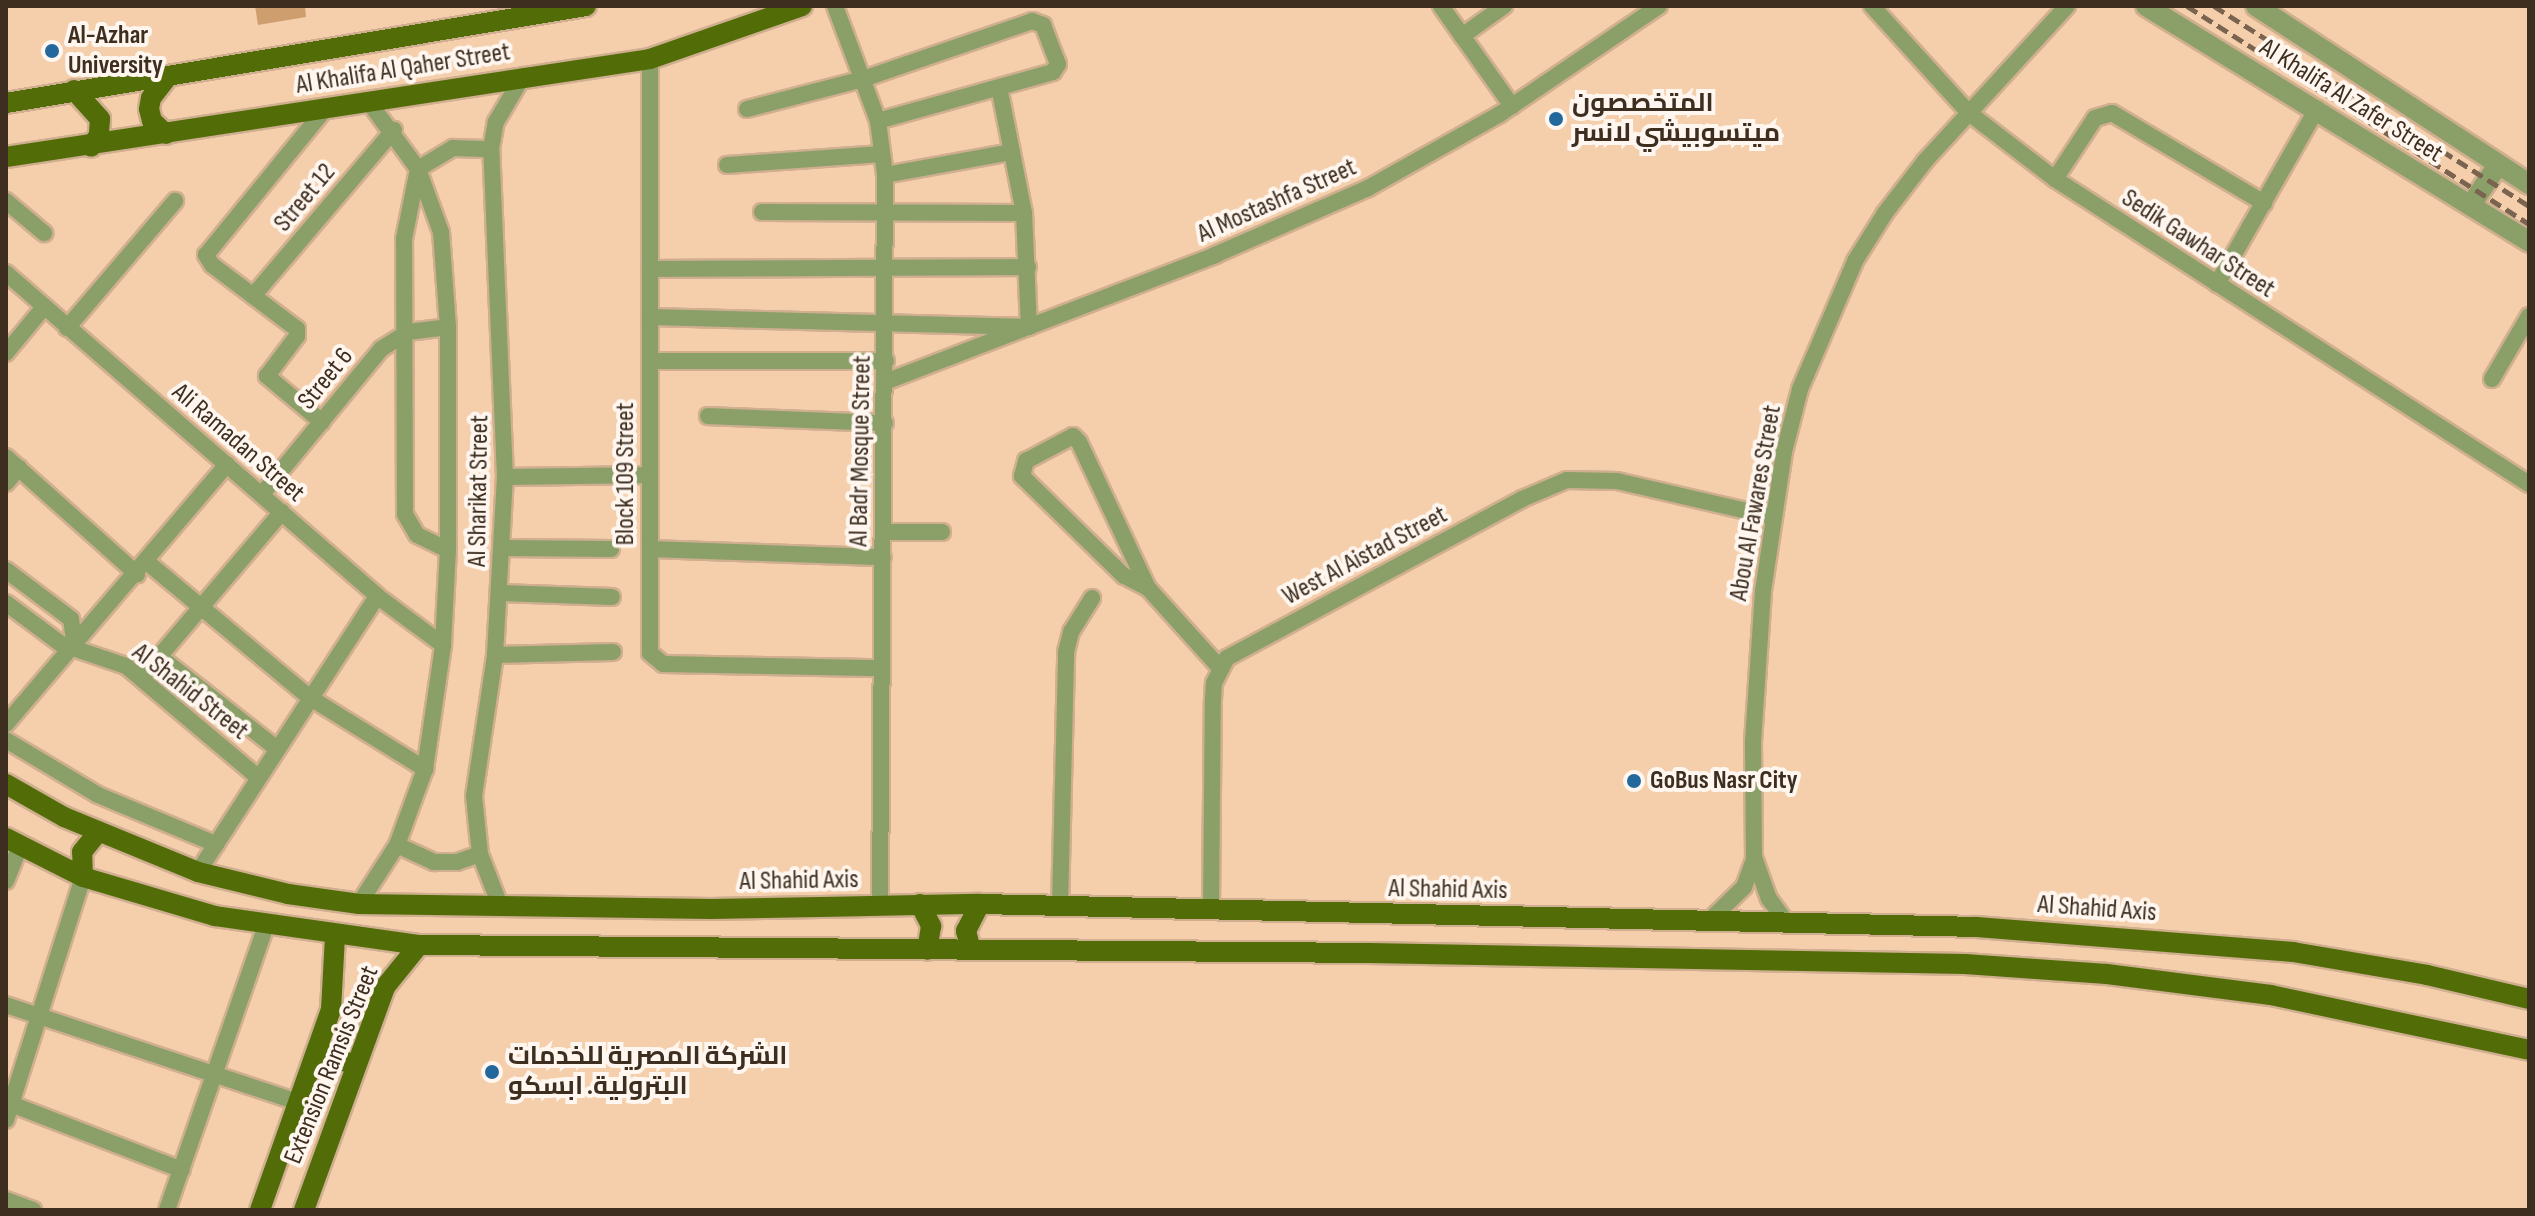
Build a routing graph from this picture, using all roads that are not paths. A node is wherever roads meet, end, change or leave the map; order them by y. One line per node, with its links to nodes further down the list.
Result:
1 (586, 6): 14 (main road, Al Khalifa Al Qaher Street)
2 (802, 6): 12 (main road, Al Khalifa Al Qaher Street)
3 (835, 6): 15 (street, Al Badr Mosque Street)
4 (1441, 6): 11 (street)
5 (1504, 6): 11 (street)
6 (1659, 6): 20 (street, Al Mostashfa Street)
7 (1872, 6): 24 (street, Sedik Gawhar Street)
8 (2067, 6): 24 (street, Abou Al Fawares Street)
9 (2146, 6): 23 (street, Al Khalifa Al Zafer Street)
10 (2256, 6): 34 (street, Al Khalifa Al Zafer Street)
11 (1462, 36): 20 (street)
12 (650, 59): 13 (main road, Al Khalifa Al Qaher Street); 50 (street, Block 109 Street)
13 (523, 76): 18 (main road, Al Khalifa Al Qaher Street); 29 (street, Al Sharikat Street)
14 (166, 79): 17 (main road, Al Khalifa Al Qaher Street); 27 (main road)
15 (863, 79): 16 (street); 22 (street); 25 (street, Al Badr Mosque Street)
16 (999, 87): 25 (street); 30 (street)
17 (74, 90): 19 (main road, Al Khalifa Al Qaher Street); 28 (main road)
18 (368, 101): 21 (main road, Al Khalifa Al Qaher Street); 26 (street, Al Sharikat Street)
19 (6, 103)
20 (1512, 106): 59 (street, Al Mostashfa Street)
21 (326, 108): 27 (main road, Al Khalifa Al Qaher Street); 53 (street)
22 (747, 109)
23 (2317, 109): 41 (street); 42 (street, Al Khalifa Al Zafer Street)
24 (1969, 113): 37 (street, Sedik Gawhar Street); 78 (street, Abou Al Fawares Street)
25 (878, 121): 31 (street, Al Badr Mosque Street)
26 (394, 130): 35 (street, Al Sharikat Street); 53 (street, Street 12)
27 (166, 134): 28 (main road, Al Khalifa Al Qaher Street)
28 (91, 147): 32 (main road, Al Khalifa Al Qaher Street)
29 (491, 149): 35 (street); 73 (street, Al Sharikat Street)
30 (1012, 152): 36 (street); 44 (street)
31 (882, 154): 33 (street); 36 (street, Al Badr Mosque Street)
32 (6, 157)
33 (727, 165)
34 (2498, 165): 38 (street, Al Khalifa Al Zafer Street); 42 (street)
35 (418, 169): 58 (street, Al Sharikat Street); 61 (street)
36 (885, 175): 45 (street, Al Badr Mosque Street)
37 (2055, 179): 41 (street); 52 (street, Sedik Gawhar Street)
38 (2529, 184)
39 (6, 201): 46 (street)
40 (175, 201): 60 (street)
41 (2264, 203): 52 (street)
42 (2471, 205): 47 (street, Al Khalifa Al Zafer Street)
43 (762, 212): 45 (street)
44 (1024, 213): 45 (street); 49 (street)
45 (886, 215): 48 (street, Al Badr Mosque Street)
46 (44, 233)
47 (2529, 242)
48 (887, 267): 49 (street); 50 (street); 57 (street, Al Badr Mosque Street)
49 (1028, 267): 59 (street)
50 (651, 269): 56 (street, Block 109 Street)
51 (6, 273): 54 (street, Ali Ramadan Street)
52 (2217, 284): 75 (street, Sedik Gawhar Street)
53 (253, 296): 68 (street)
54 (44, 307): 60 (street, Ali Ramadan Street); 62 (street)
55 (2529, 316): 65 (street)
56 (651, 317): 57 (street); 63 (street, Block 109 Street)
57 (886, 322): 59 (street); 64 (street, Al Badr Mosque Street)
58 (448, 327): 61 (street); 84 (street, Al Sharikat Street)
59 (1029, 327): 66 (street, Al Mostashfa Street)
60 (67, 328): 71 (street, Ali Ramadan Street)
61 (401, 335): 68 (street, Street 6); 84 (street)
62 (6, 353)
63 (651, 361): 64 (street); 72 (street, Block 109 Street)
64 (886, 361): 66 (street, Al Badr Mosque Street)
65 (2492, 379)
66 (885, 382): 69 (street, Al Badr Mosque Street)
67 (708, 416): 69 (street)
68 (322, 422): 76 (street, Street 6)
69 (885, 423): 79 (street, Al Badr Mosque Street)
70 (12, 462): 74 (street); 86 (street)
71 (227, 464): 76 (street, Ali Ramadan Street); 86 (street)
72 (650, 475): 73 (street); 83 (street, Block 109 Street)
73 (505, 477): 81 (street, Al Sharikat Street)
74 (6, 483)
75 (2529, 484)
76 (262, 494): 77 (street, Ali Ramadan Street)
77 (282, 512): 90 (street, Ali Ramadan Street); 94 (street)
78 (1773, 517): 101 (street, West Al Aistad Street); 115 (street, Abou Al Fawares Street)
79 (884, 532): 80 (street); 85 (street, Al Badr Mosque Street)
80 (942, 532)
81 (503, 548): 82 (street); 89 (street, Al Sharikat Street)
82 (611, 549)
83 (650, 549): 85 (street); 100 (street, Block 109 Street)
84 (448, 550): 95 (street, Al Sharikat Street)
85 (883, 557): 100 (street, Al Badr Mosque Street)
86 (142, 568): 94 (street); 96 (street)
87 (6, 570): 96 (street)
88 (1148, 588): 88 (street); 101 (street)
89 (501, 593): 91 (street); 98 (street, Al Sharikat Street)
90 (377, 596): 95 (street, Ali Ramadan Street); 103 (street)
91 (612, 597)
92 (1092, 598): 123 (street)
93 (6, 603): 96 (street, Al Shahid Street)
94 (202, 608): 99 (street); 103 (street)
95 (443, 645): 107 (street, Al Sharikat Street)
96 (75, 648): 102 (street, Al Shahid Street); 104 (street)
97 (613, 652): 98 (street)
98 (495, 655): 114 (street, Al Sharikat Street)
99 (160, 657): 102 (street); 106 (street)
100 (881, 668): 120 (street, Al Badr Mosque Street)
101 (1220, 668): 125 (street)
102 (141, 678): 108 (street, Al Shahid Street)
103 (309, 697): 106 (street); 107 (street)
104 (6, 724)
105 (6, 740): 112 (street)
106 (276, 748): 108 (street)
107 (425, 769): 113 (street, Al Sharikat Street)
108 (258, 777): 112 (street)
109 (6, 784): 110 (main road, Al Shahid Axis)
110 (98, 832): 116 (main road, Al Shahid Axis); 117 (main road)
111 (13, 842): 117 (main road); 118 (street)
112 (216, 844): 116 (street)
113 (397, 845): 114 (street); 119 (street, Al Sharikat Street)
114 (480, 854): 124 (street, Al Sharikat Street)
115 (1754, 857): 126 (street, Abou Al Fawares Street); 127 (street, Abou Al Fawares Street)
116 (198, 872): 119 (main road, Al Shahid Axis)
117 (83, 877): 128 (main road); 135 (street)
118 (6, 881)
119 (359, 904): 124 (main road, Al Shahid Axis)
120 (880, 904): 121 (main road, Al Shahid Axis); 124 (main road, Al Shahid Axis)
121 (920, 904): 122 (main road, Al Shahid Axis); 131 (main road)
122 (980, 904): 123 (main road, Al Shahid Axis); 132 (main road)
123 (1060, 906): 125 (main road, Al Shahid Axis)
124 (501, 908)
125 (1211, 910): 126 (main road, Al Shahid Axis)
126 (1710, 920): 127 (main road, Al Shahid Axis)
127 (1786, 922): 133 (main road, Al Shahid Axis)
128 (266, 926): 129 (main road); 139 (street)
129 (335, 937): 130 (main road); 137 (main road, Extension Ramsis Street)
130 (419, 945): 131 (main road); 138 (main road, Extension Ramsis Street)
131 (927, 950): 132 (main road)
132 (971, 950): 136 (main road)
133 (2529, 999)
134 (6, 1005): 135 (street)
135 (39, 1016): 139 (street); 141 (street)
136 (2529, 1050)
137 (318, 1051): 138 (main road); 140 (main road, Extension Ramsis Street)
138 (355, 1065): 147 (main road, Extension Ramsis Street)
139 (217, 1075): 140 (street); 142 (street)
140 (300, 1103): 146 (main road, Extension Ramsis Street)
141 (9, 1112): 142 (street)
142 (182, 1170): 145 (street)
143 (6, 1200): 144 (street)
144 (33, 1210)
145 (167, 1210)
146 (260, 1210)
147 (304, 1210)

